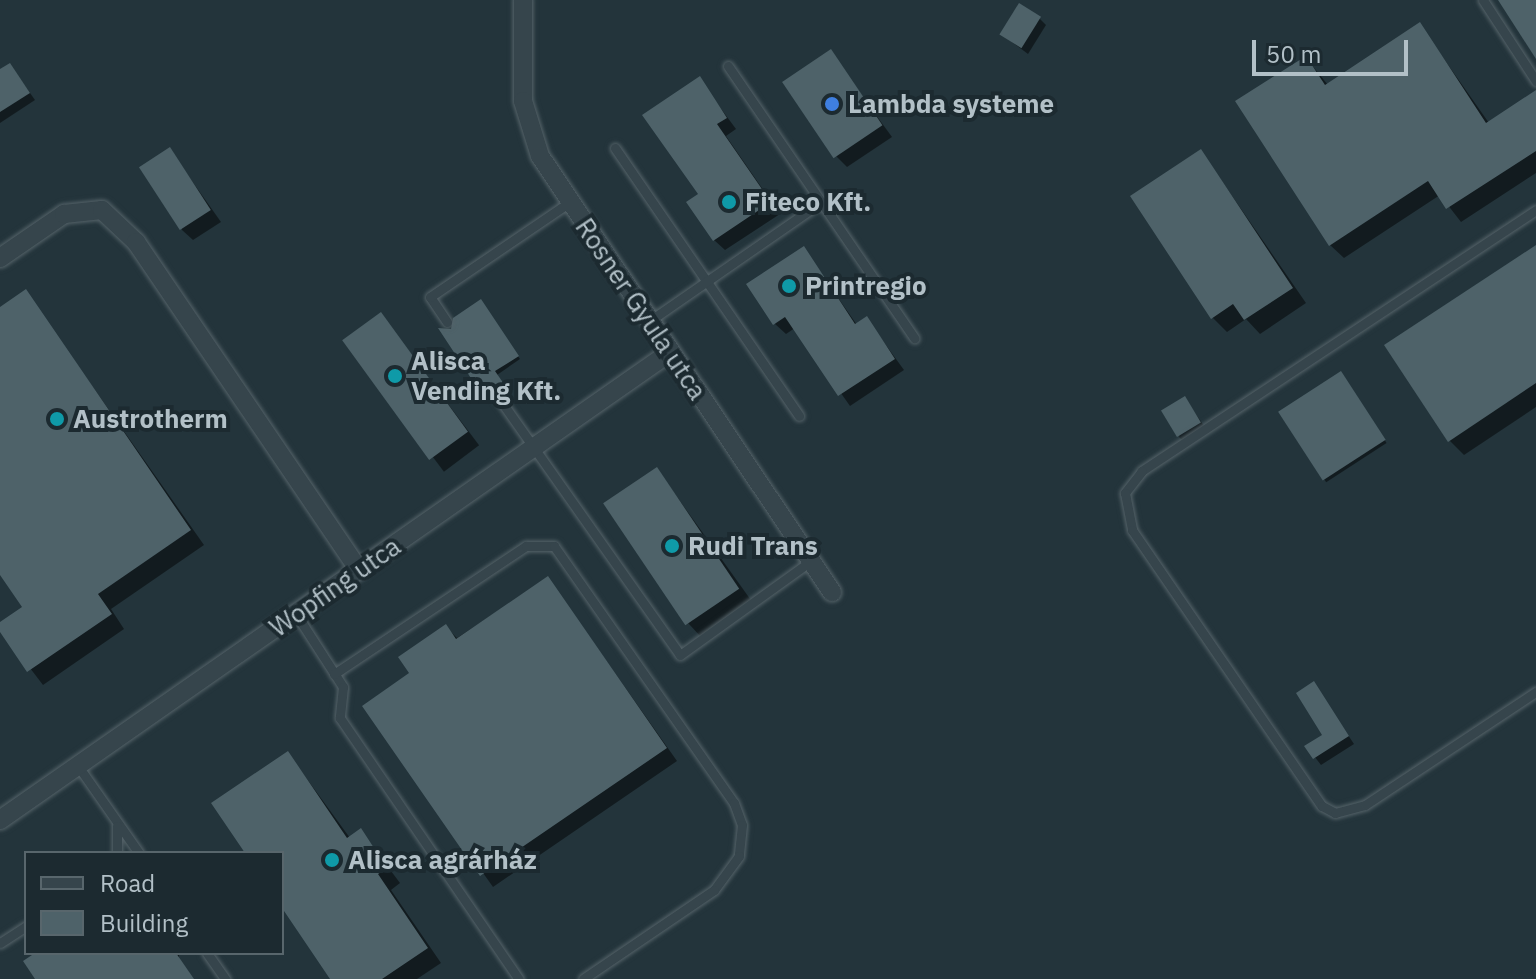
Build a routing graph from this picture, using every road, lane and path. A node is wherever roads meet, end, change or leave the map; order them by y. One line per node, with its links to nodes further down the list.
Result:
1 (523, 0): 6 (street, Rosner Gyula utca)
2 (1483, 0): 4 (lane)
3 (728, 66): 7 (lane)
4 (1536, 81)
5 (615, 148): 10 (lane)
6 (570, 202): 11 (lane); 12 (street, Rosner Gyula utca)
7 (821, 202): 10 (lane); 13 (lane)
8 (1536, 210): 23 (lane)
9 (1, 255): 19 (street)
10 (706, 281): 12 (lane); 16 (lane)
11 (447, 322)
12 (648, 322): 14 (street, Rosner Gyula utca)
13 (914, 338)
14 (669, 353): 17 (street, Wopfing utca); 18 (street, Rosner Gyula utca)
15 (496, 394): 17 (lane)
16 (799, 416)
17 (534, 447): 18 (lane); 19 (street, Wopfing utca)
18 (811, 561): 20 (street, Rosner Gyula utca)
19 (359, 570): 21 (street, Wopfing utca)
20 (832, 592)
21 (296, 614): 22 (lane); 24 (street, Wopfing utca)
22 (334, 674): 33 (lane); 34 (lane)
23 (1536, 692)
24 (78, 766): 25 (lane); 26 (street, Wopfing utca)
25 (115, 819): 27 (lane); 28 (lane)
26 (0, 820)
27 (117, 851)
28 (138, 851)
29 (24, 927): 30 (lane)
30 (0, 943)
31 (208, 955): 32 (lane)
32 (225, 979)
33 (519, 979)
34 (583, 979)

